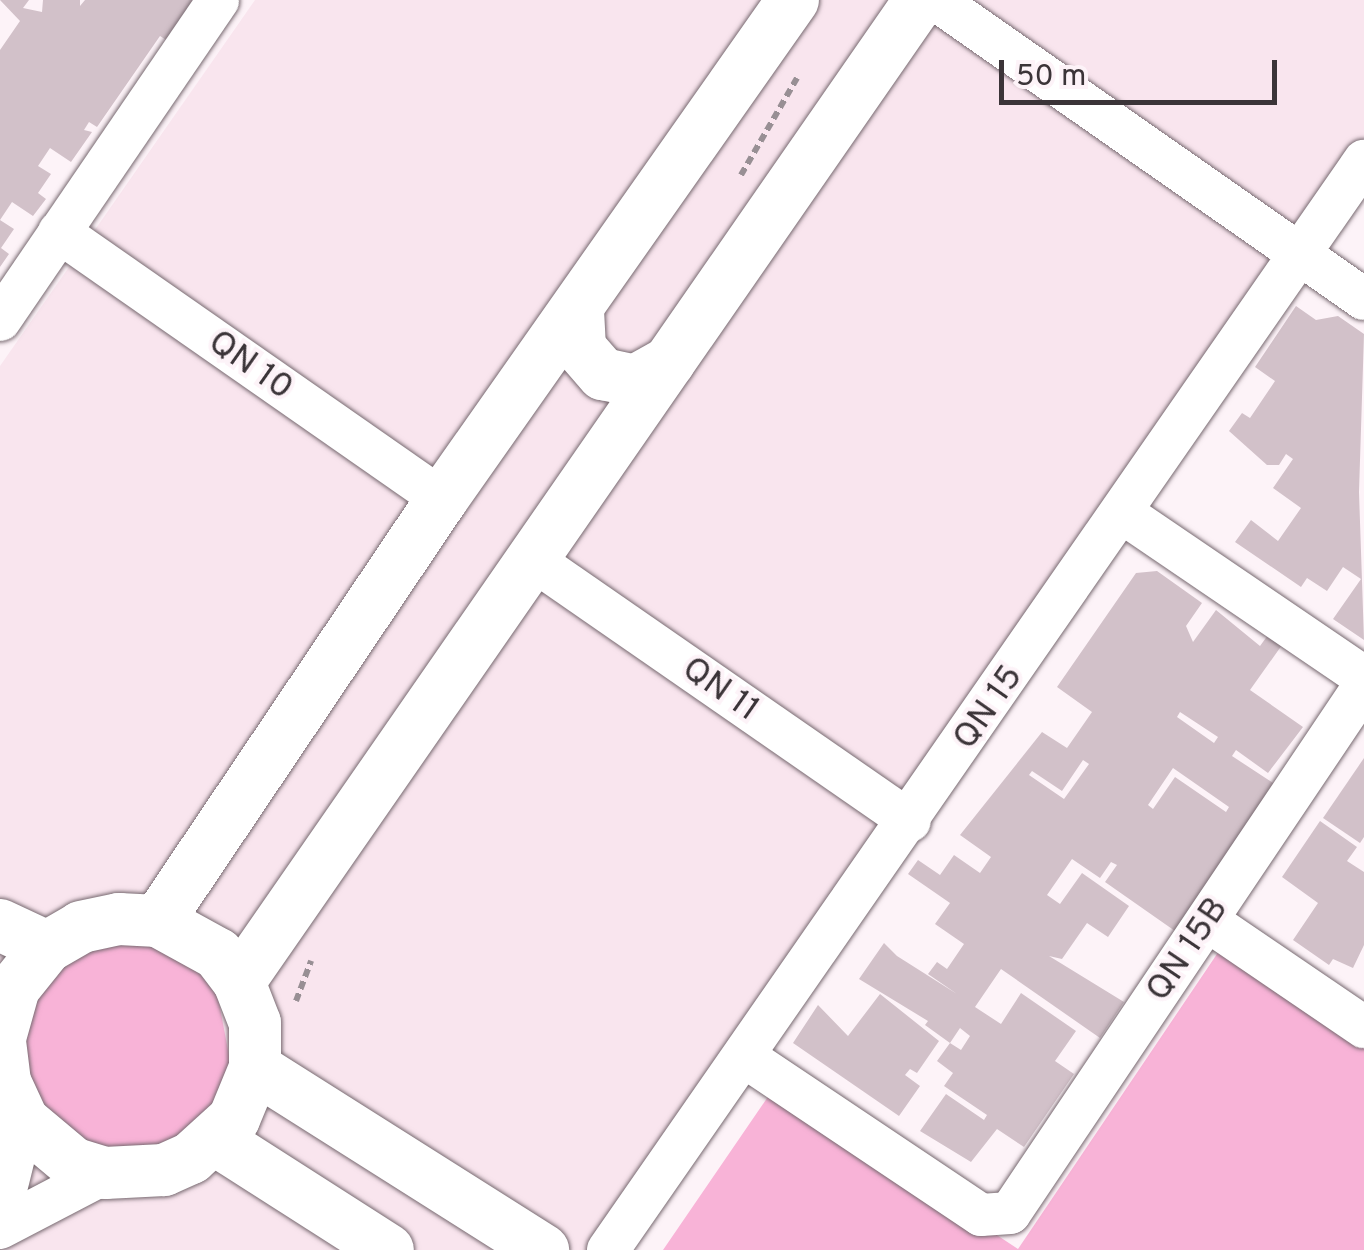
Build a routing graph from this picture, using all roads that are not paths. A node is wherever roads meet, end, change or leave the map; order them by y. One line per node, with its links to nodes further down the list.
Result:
1 (218, 0): 6 (street)
2 (793, 0): 9 (main road)
3 (920, 0): 11 (main road)
4 (936, 0): 7 (street)
5 (1364, 161): 7 (street, QN 15)
6 (59, 232): 10 (street); 12 (street, QN 10)
7 (1298, 255): 8 (street); 13 (street, QN 15)
8 (1364, 299)
9 (578, 310): 11 (main road); 12 (main road)
10 (0, 320)
11 (669, 362): 14 (main road)
12 (442, 500): 19 (main road)
13 (1124, 514): 15 (street); 17 (street, QN 15)
14 (530, 558): 17 (street, QN 11); 22 (main road)
15 (1364, 677)
16 (1364, 686): 18 (street, QN 15B)
17 (910, 822): 25 (street, QN 15)
18 (1208, 920): 23 (street); 25 (street, QN 15B)
19 (158, 922): 21 (main road); 22 (main road)
20 (0, 925): 21 (main road)
21 (47, 947): 24 (main road)
22 (240, 982): 26 (main road)
23 (1364, 1027)
24 (0, 1040): 27 (main road)
25 (745, 1056): 34 (street, QN 15)
26 (255, 1068): 28 (main road); 33 (main road)
27 (23, 1121): 29 (main road); 30 (street)
28 (216, 1140): 29 (main road); 32 (main road)
29 (104, 1172): 31 (street)
30 (0, 1214)
31 (0, 1228)
32 (388, 1250)
33 (544, 1250)
34 (608, 1250)

